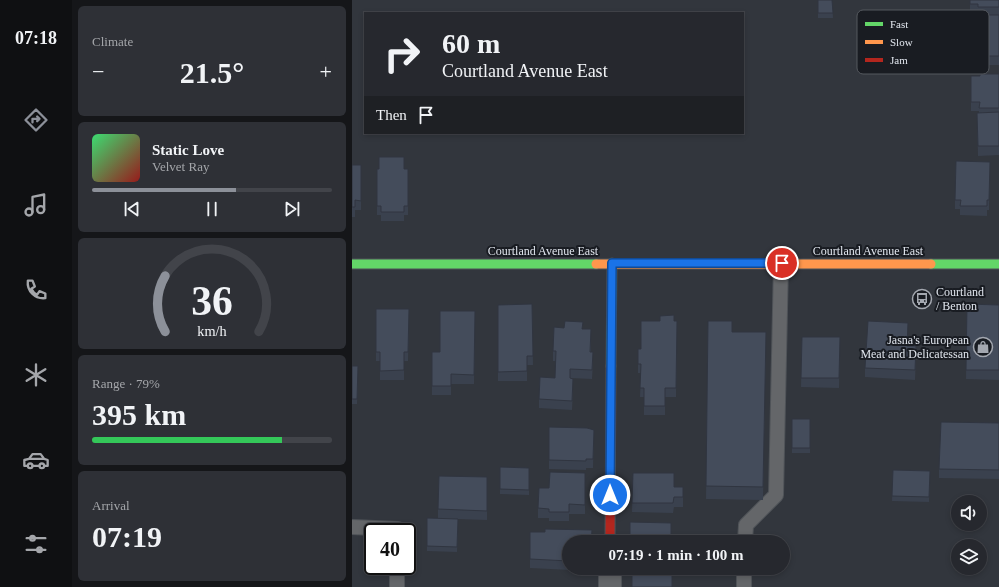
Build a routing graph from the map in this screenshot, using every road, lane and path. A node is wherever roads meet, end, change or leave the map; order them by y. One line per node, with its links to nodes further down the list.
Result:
1 (612, 263): 2 (main road, Courtland Avenue East); 3 (main road, Courtland Avenue East); 7 (main road)
2 (782, 263): 4 (main road, Courtland Avenue East); 8 (lane)
3 (352, 264)
4 (999, 264)
5 (352, 527): 6 (lane)
6 (364, 528)
7 (610, 535)
8 (746, 535)
9 (397, 575): 12 (lane)
10 (610, 575): 13 (street)
11 (744, 575): 14 (lane)
12 (397, 587)
13 (610, 587)
14 (744, 587)

